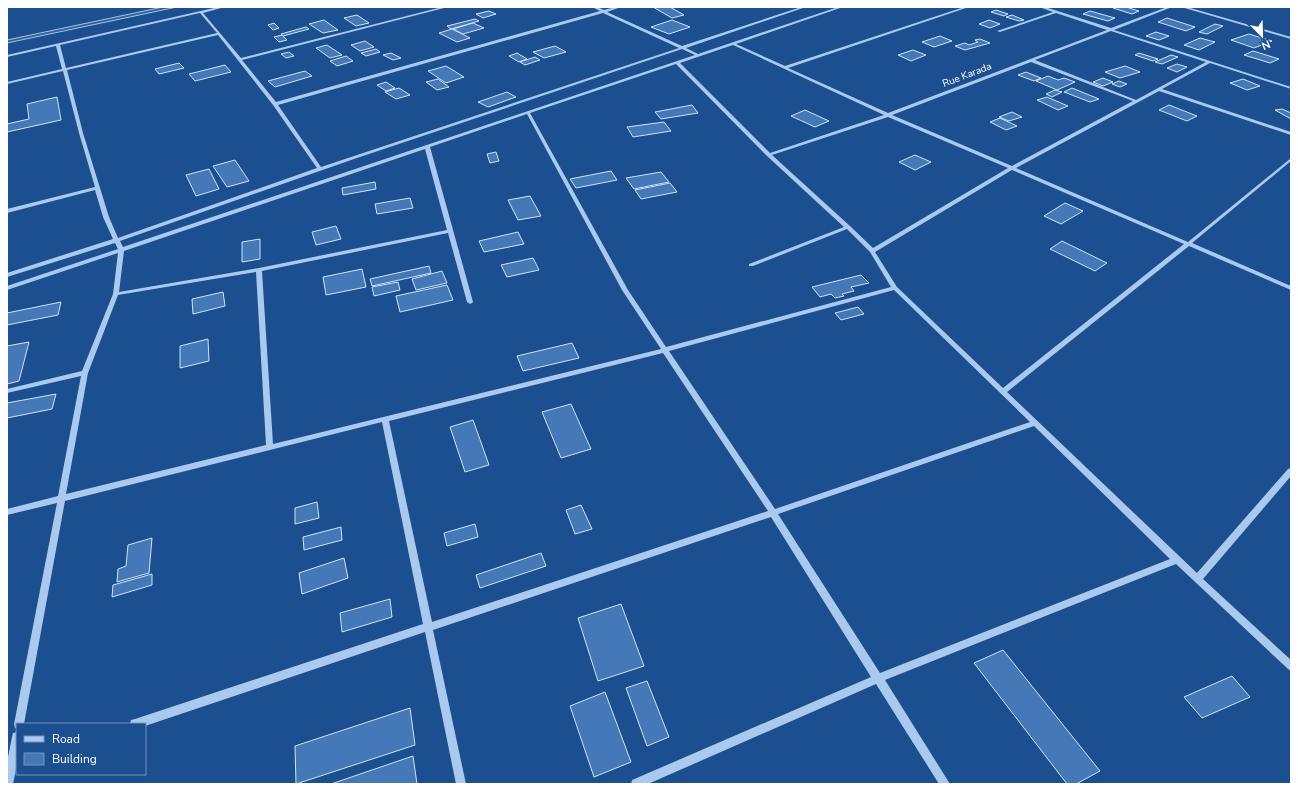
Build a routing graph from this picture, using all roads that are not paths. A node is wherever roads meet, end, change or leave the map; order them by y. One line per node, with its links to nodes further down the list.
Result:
1 (223, 7): 12 (street)
2 (446, 7): 23 (street)
3 (594, 7): 11 (street)
4 (619, 7): 11 (street)
5 (804, 7): 20 (street)
6 (840, 7): 18 (street)
7 (967, 7): 27 (street)
8 (1041, 7): 13 (street)
9 (1170, 7): 14 (street, Rue Karada)
10 (1183, 7): 17 (street)
11 (603, 11): 20 (street); 33 (street)
12 (201, 12): 16 (street); 19 (street)
13 (1056, 12): 14 (street); 15 (street)
14 (1110, 30): 24 (street, Rue Karada); 26 (street)
15 (999, 31)
16 (218, 34): 23 (street); 28 (street)
17 (1291, 38)
18 (734, 44): 21 (street); 27 (street)
19 (58, 45): 22 (street); 28 (street)
20 (684, 48): 21 (street); 41 (street)
21 (698, 55): 25 (street)
22 (7, 56)
23 (240, 59): 33 (street)
24 (1031, 60): 32 (street); 35 (street, Rue Karada)
25 (677, 62): 34 (street); 38 (street)
26 (1209, 62): 30 (street); 31 (street)
27 (786, 67): 35 (street)
28 (65, 70): 29 (street); 42 (street)
29 (7, 83)
30 (1291, 88)
31 (1158, 89): 32 (street); 36 (street)
32 (1136, 101): 40 (street)
33 (275, 104): 41 (street)
34 (528, 113): 37 (street); 58 (street)
35 (888, 115): 38 (street, Rue Karada); 40 (street)
36 (1291, 134)
37 (427, 146): 45 (street); 48 (street)
38 (769, 155): 44 (street)
39 (1291, 159): 47 (street)
40 (1012, 168): 47 (street); 49 (street)
41 (320, 169): 46 (street)
42 (98, 188): 43 (street); 46 (street)
43 (7, 211)
44 (848, 227): 49 (street); 50 (street)
45 (450, 231): 51 (street); 57 (street)
46 (117, 240): 48 (street); 52 (street)
47 (1188, 244): 55 (street); 61 (street)
48 (121, 250): 53 (street); 56 (street)
49 (872, 251): 54 (street)
50 (751, 265)
51 (259, 270): 56 (street); 64 (street)
52 (7, 274)
53 (7, 288)
54 (895, 288): 58 (street); 61 (street)
55 (1291, 288)
56 (116, 294): 59 (street)
57 (470, 302)
58 (665, 350): 62 (street); 68 (street)
59 (85, 373): 60 (street); 66 (street)
60 (7, 392)
61 (1003, 392): 63 (street)
62 (385, 419): 64 (street); 71 (street)
63 (1036, 423): 68 (street); 69 (street)
64 (270, 448): 66 (street)
65 (1291, 471): 70 (street)
66 (62, 498): 67 (street); 74 (street)
67 (7, 512)
68 (773, 513): 71 (street); 73 (street)
69 (1177, 560): 70 (street); 73 (street)
70 (1198, 579): 72 (street)
71 (428, 628): 75 (street); 79 (street)
72 (1291, 666)
73 (879, 678): 80 (street); 81 (street)
74 (19, 723)
75 (138, 723)
76 (16, 742): 77 (street)
77 (12, 764): 78 (street)
78 (8, 784)
79 (461, 784)
80 (636, 784)
81 (945, 784)

